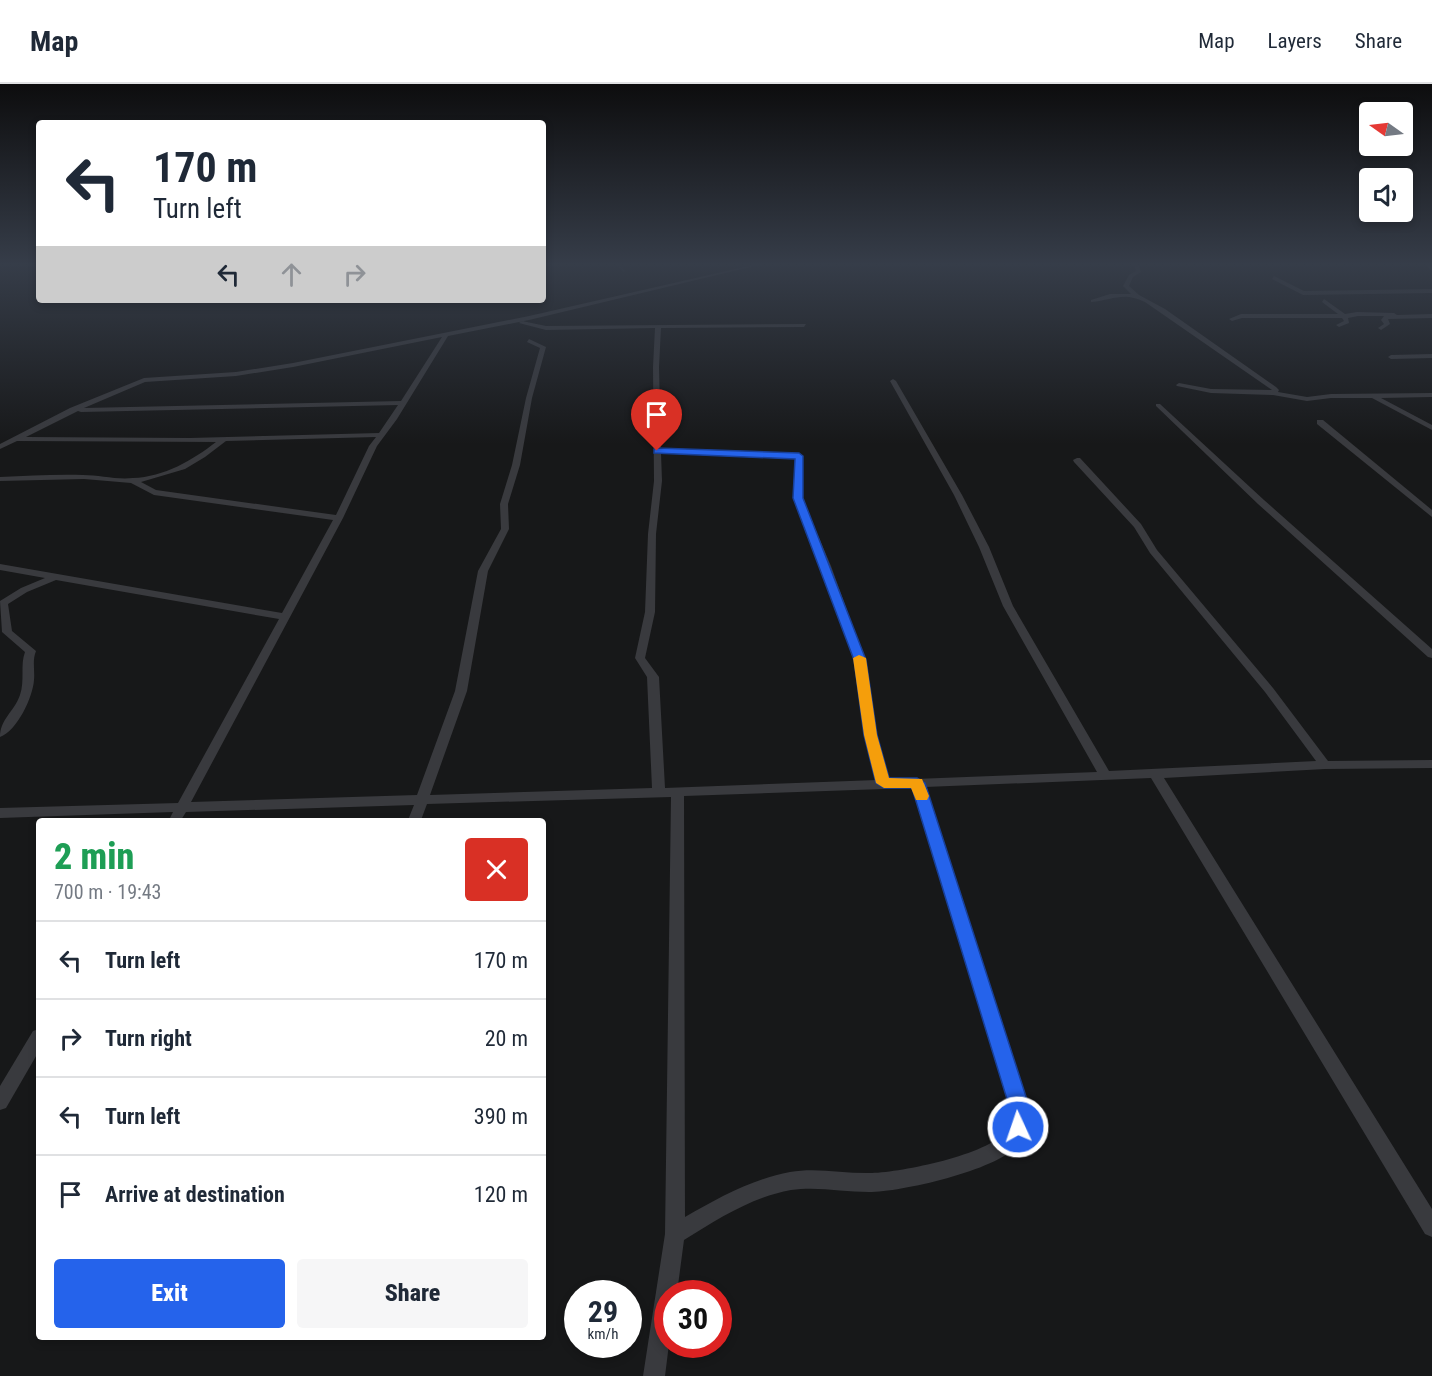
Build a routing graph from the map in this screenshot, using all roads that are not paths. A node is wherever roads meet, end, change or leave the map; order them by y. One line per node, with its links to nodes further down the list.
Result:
1 (499, 324): 9 (street)
2 (524, 324): 8 (street)
3 (1184, 324): 16 (street)
4 (1387, 324): 7 (street)
5 (804, 325): 6 (street)
6 (658, 328): 8 (street); 28 (street)
7 (1382, 328)
8 (549, 334): 11 (street)
9 (446, 335): 19 (street); 21 (street)
10 (529, 341): 11 (street)
11 (543, 347): 47 (street)
12 (1432, 356): 13 (street)
13 (1391, 357)
14 (893, 381): 42 (street)
15 (1179, 385): 16 (street)
16 (1274, 393): 18 (street)
17 (1432, 395): 18 (street)
18 (1374, 396): 23 (street)
19 (403, 403): 21 (street); 24 (street)
20 (1158, 405): 37 (street)
21 (73, 410): 25 (street)
22 (1320, 422): 32 (street)
23 (1432, 428)
24 (380, 435): 26 (street); 33 (street)
25 (15, 439): 26 (street); 27 (street)
26 (224, 439): 31 (street)
27 (0, 447)
28 (657, 451): 43 (street); 46 (street)
29 (1077, 460): 40 (street)
30 (0, 478): 31 (street)
31 (133, 481): 33 (street)
32 (1432, 514)
33 (339, 518): 36 (street)
34 (0, 567): 35 (street)
35 (58, 576): 36 (street); 38 (street)
36 (285, 617): 48 (street)
37 (1432, 655)
38 (0, 733)
39 (1432, 764): 40 (street)
40 (1325, 765): 41 (street)
41 (1155, 774): 42 (street); 54 (street)
42 (1106, 775): 44 (street)
43 (884, 783): 44 (street); 45 (street)
44 (917, 783): 55 (street)
45 (678, 792): 46 (street); 55 (street)
46 (659, 793): 47 (street)
47 (421, 799): 48 (street); 51 (street)
48 (184, 807): 49 (street); 50 (street)
49 (0, 813)
50 (177, 818)
51 (416, 818)
52 (36, 1041): 53 (street)
53 (0, 1102)
54 (1432, 1227)
55 (675, 1234): 56 (street)
56 (654, 1376)

